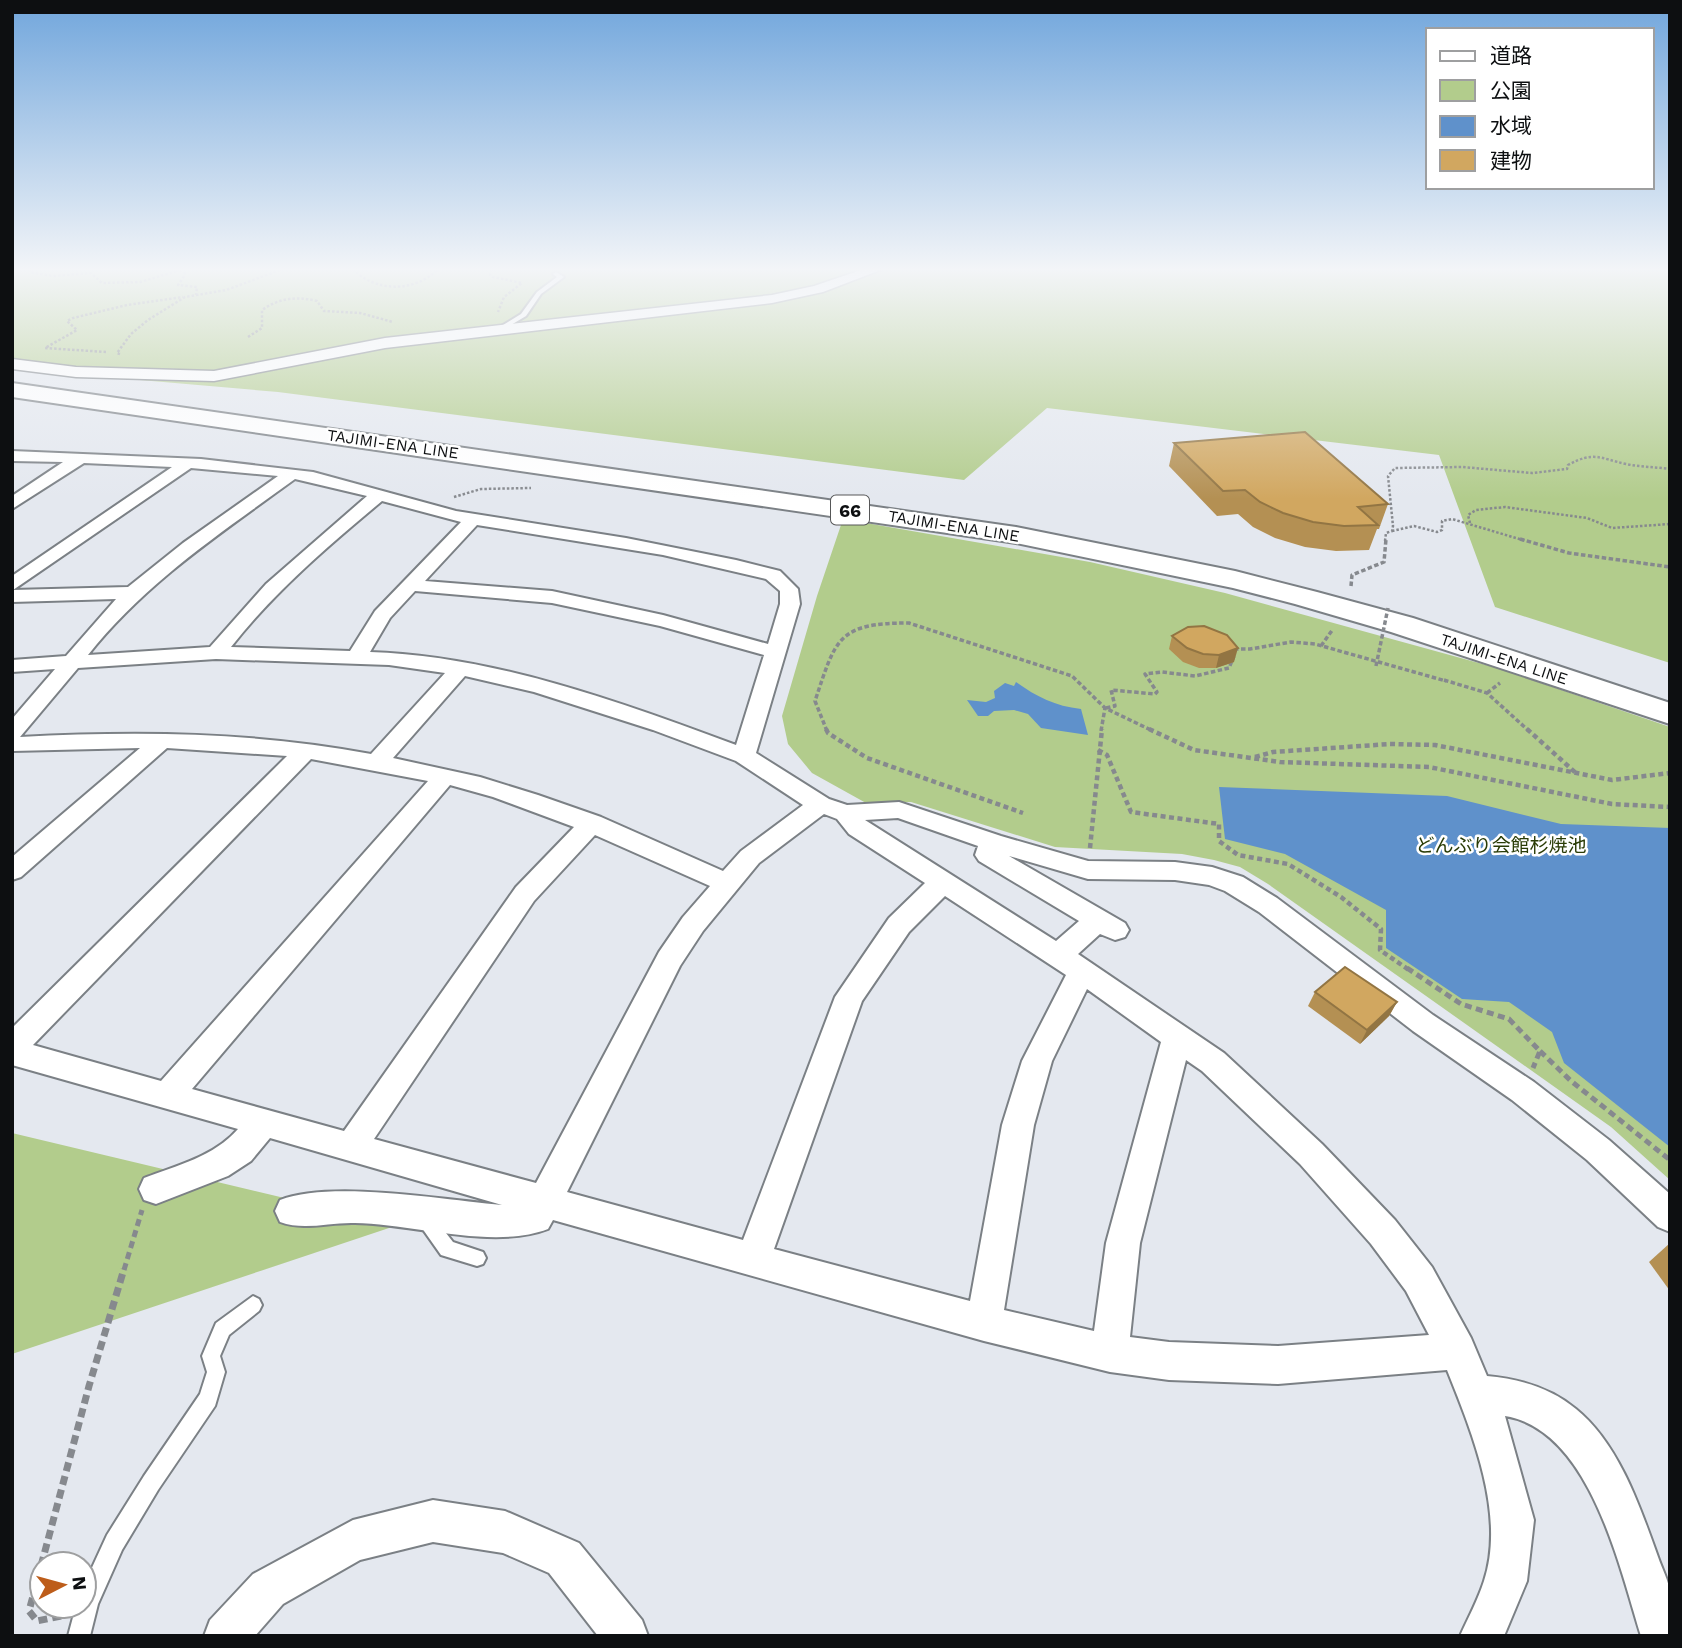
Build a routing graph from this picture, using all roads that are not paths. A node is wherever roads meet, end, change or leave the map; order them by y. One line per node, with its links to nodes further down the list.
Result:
1 (365, 346): 2 (street)
2 (12, 364)
3 (12, 390): 21 (main road, TAJIMI-ENA LINE / 66)
4 (12, 456): 5 (street)
5 (79, 459): 6 (street); 9 (street)
6 (187, 464): 7 (street); 11 (street)
7 (291, 474): 8 (street); 13 (street)
8 (380, 494): 10 (street); 16 (street)
9 (12, 504)
10 (473, 519): 12 (street); 15 (street)
11 (12, 585)
12 (409, 585): 15 (street); 17 (street)
13 (132, 593): 14 (street); 18 (street)
14 (12, 596)
15 (775, 652): 26 (street)
16 (216, 653): 17 (street); 18 (street)
17 (357, 657): 20 (street)
18 (70, 662): 19 (street); 22 (street)
19 (12, 666)
20 (460, 669): 26 (street); 27 (street)
21 (1670, 714)
22 (12, 732)
23 (164, 739): 24 (street); 25 (street); 33 (street)
24 (12, 744)
25 (307, 750): 27 (street); 38 (street)
26 (744, 756): 29 (street)
27 (377, 762): 28 (street)
28 (444, 777): 31 (street); 40 (street)
29 (820, 805): 30 (street); 35 (street)
30 (846, 813): 32 (street); 34 (street)
31 (592, 823): 35 (street); 42 (street)
32 (992, 842): 36 (street); 47 (street)
33 (12, 871)
34 (943, 882): 36 (street); 49 (street)
35 (726, 883): 44 (street)
36 (1070, 964): 37 (street); 51 (street)
37 (1177, 1037): 52 (street); 53 (street)
38 (12, 1046)
39 (12, 1052): 40 (street)
40 (167, 1096): 41 (street)
41 (263, 1123): 42 (street); 43 (street)
42 (350, 1148): 44 (street)
43 (156, 1189)
44 (546, 1201): 46 (street); 49 (street)
45 (292, 1211): 46 (street)
46 (421, 1214): 48 (lane)
47 (1670, 1216)
48 (477, 1258)
49 (753, 1260): 51 (street)
50 (253, 1305): 56 (lane)
51 (984, 1323): 53 (street)
52 (1458, 1351): 53 (street); 54 (street)
53 (1110, 1353)
54 (1476, 1394): 55 (street); 59 (street)
55 (1491, 1631)
56 (79, 1636)
57 (226, 1636): 58 (street)
58 (626, 1636)
59 (1663, 1636)

